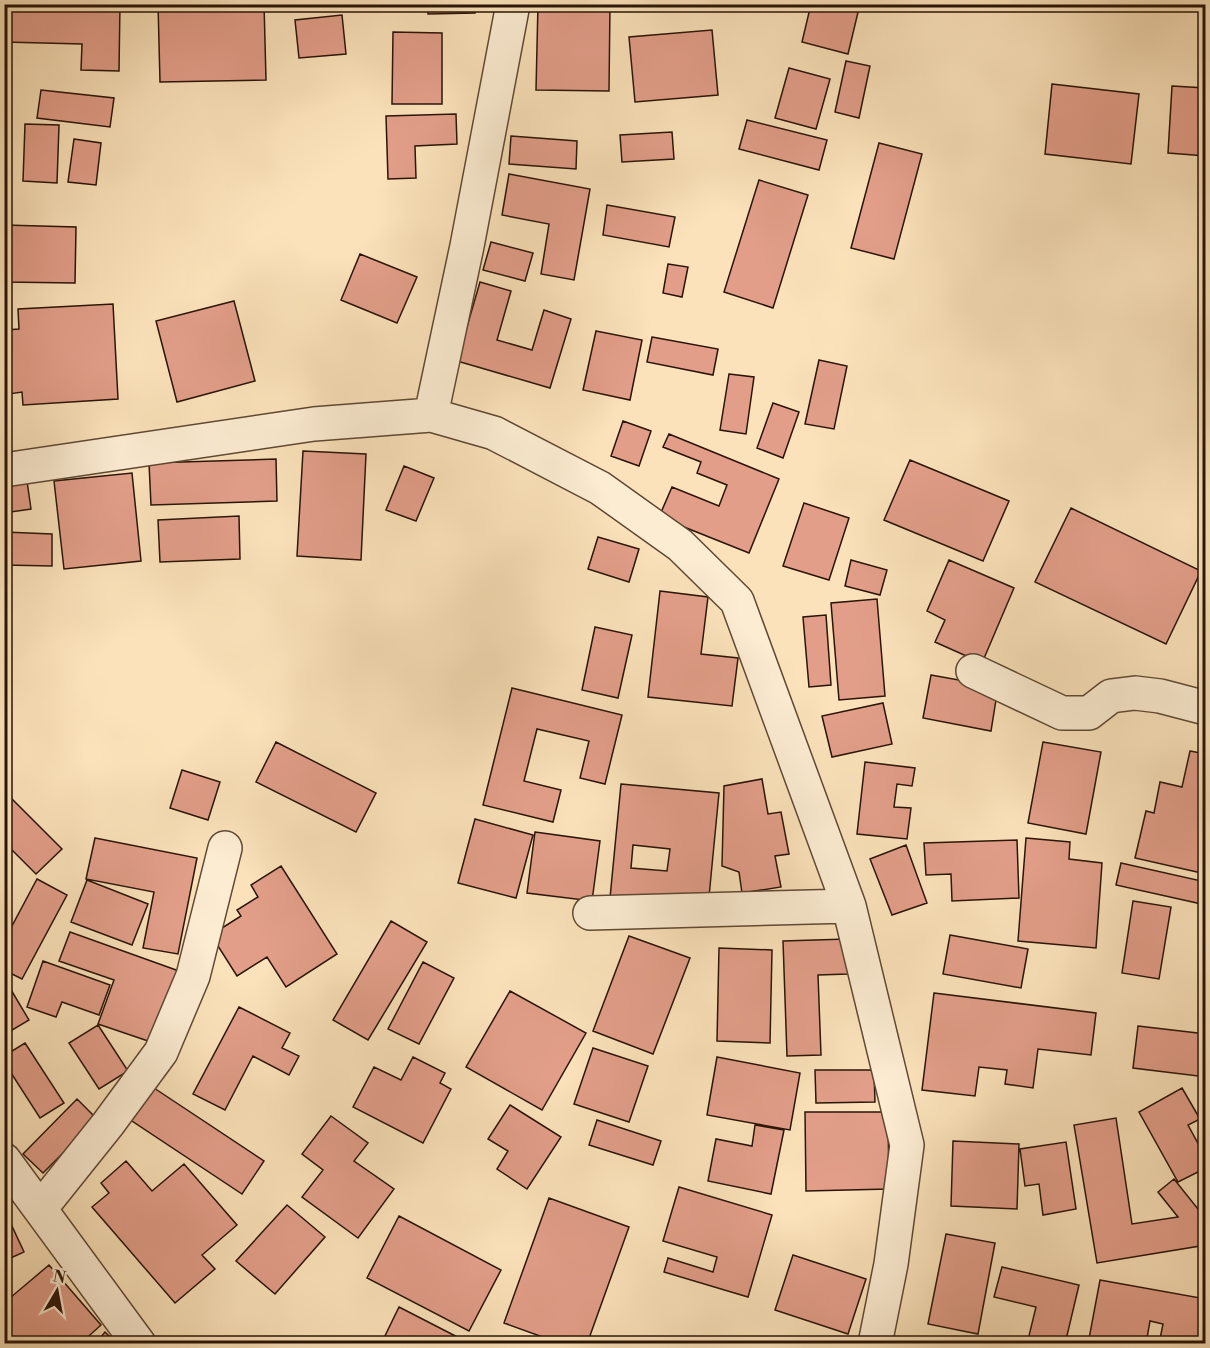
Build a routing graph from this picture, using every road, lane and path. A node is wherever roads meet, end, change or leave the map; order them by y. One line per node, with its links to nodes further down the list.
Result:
1 (513, 4): 2 (street)
2 (431, 415): 3 (street); 7 (street)
3 (4, 470)
4 (973, 671): 5 (street)
5 (1206, 708)
6 (225, 848): 10 (street)
7 (849, 906): 8 (street); 12 (street)
8 (590, 913)
9 (4, 1160): 10 (street)
10 (40, 1209): 11 (street)
11 (139, 1344)
12 (875, 1344)

